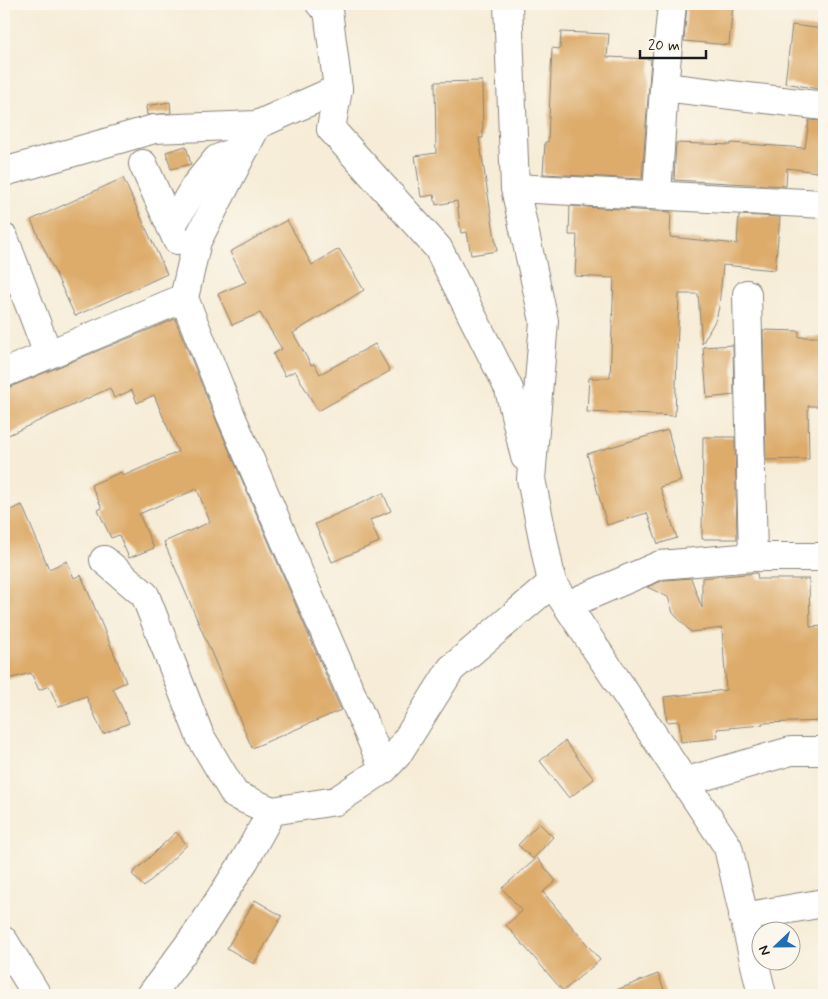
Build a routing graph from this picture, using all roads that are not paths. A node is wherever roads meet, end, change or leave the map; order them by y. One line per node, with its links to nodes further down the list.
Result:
1 (320, 4): 5 (street)
2 (508, 4): 10 (street)
3 (672, 4): 4 (street)
4 (664, 87): 6 (street); 11 (street)
5 (338, 89): 7 (street); 18 (street)
6 (824, 106)
7 (251, 136): 8 (street); 9 (street); 15 (street)
8 (143, 164)
9 (4, 172)
10 (515, 188): 11 (street); 18 (street)
11 (657, 194): 12 (street)
12 (824, 204)
13 (4, 238): 16 (street)
14 (747, 294): 19 (street)
15 (184, 298): 16 (street); 24 (street)
16 (48, 354): 17 (street)
17 (4, 373)
18 (531, 479): 22 (street)
19 (753, 556): 20 (street); 22 (street)
20 (824, 557)
21 (104, 560): 26 (street)
22 (560, 594): 24 (street); 25 (street)
23 (824, 751): 25 (street)
24 (384, 769): 26 (street)
25 (684, 782): 28 (street)
26 (272, 811): 31 (street)
27 (824, 903): 28 (street)
28 (743, 917): 32 (street)
29 (4, 941): 30 (street)
30 (37, 995)
31 (151, 995)
32 (762, 995)

